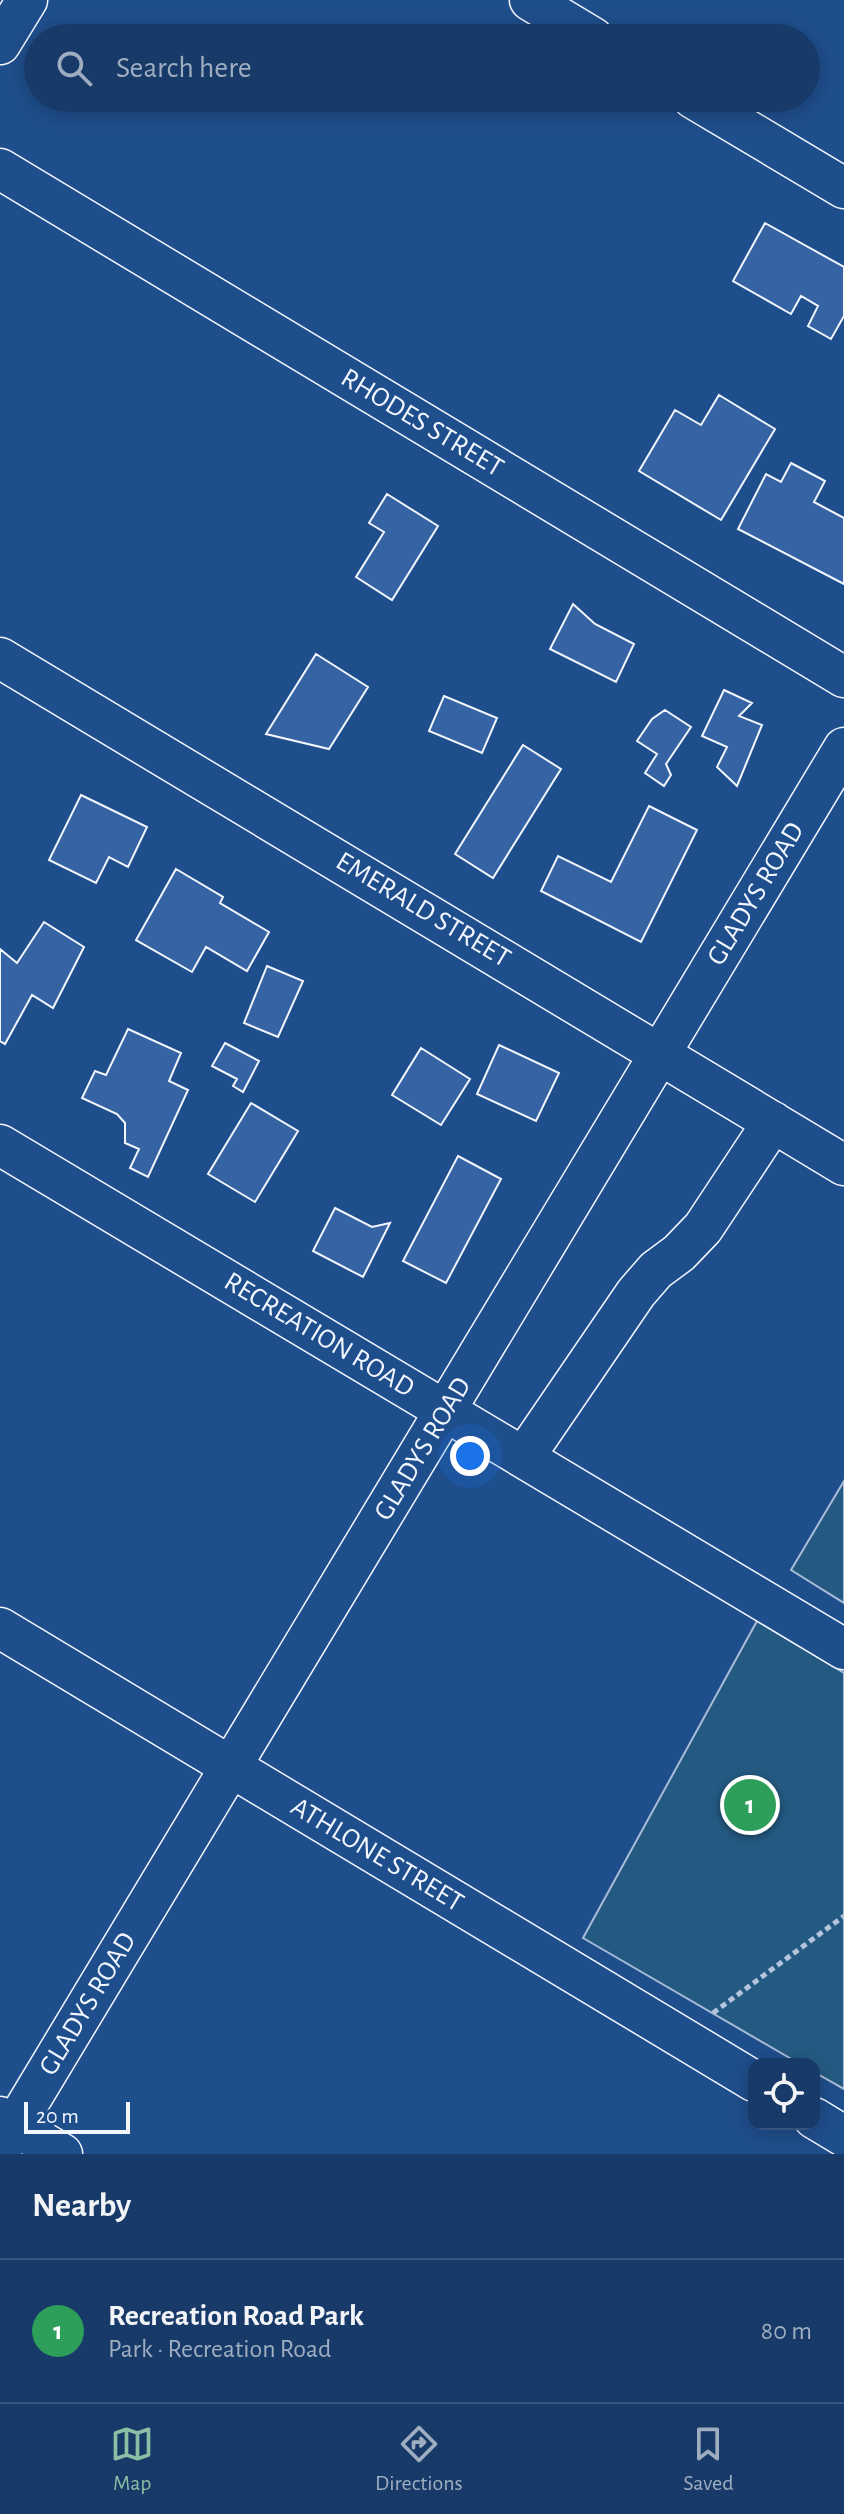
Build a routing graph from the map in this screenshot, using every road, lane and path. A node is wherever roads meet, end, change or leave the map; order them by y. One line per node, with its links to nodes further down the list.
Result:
1 (27, 0): 4 (street)
2 (530, 0): 3 (street)
3 (570, 24)
4 (0, 44)
5 (716, 112): 7 (street)
6 (0, 169): 9 (street, RHODES STREET)
7 (844, 188)
8 (0, 658): 11 (street, EMERALD STREET)
9 (844, 677)
10 (844, 748): 11 (street, GLADYS ROAD)
11 (659, 1052): 12 (street, EMERALD STREET); 15 (street, GLADYS ROAD)
12 (773, 1122): 14 (street, EMERALD STREET); 16 (street)
13 (0, 1145): 15 (street, RECREATION ROAD)
14 (844, 1165)
15 (447, 1410): 16 (street, RECREATION ROAD); 19 (street, GLADYS ROAD)
16 (524, 1457): 18 (street, RECREATION ROAD)
17 (0, 1628): 19 (street, ATHLONE STREET)
18 (844, 1649)
19 (231, 1767): 21 (street, ATHLONE STREET); 24 (street, GLADYS ROAD)
20 (844, 1916): 21 (path)
21 (677, 2035): 22 (street, ATHLONE STREET)
22 (748, 2077)
23 (820, 2122): 25 (street)
24 (5, 2131): 26 (street)
25 (844, 2136)
26 (62, 2154)

